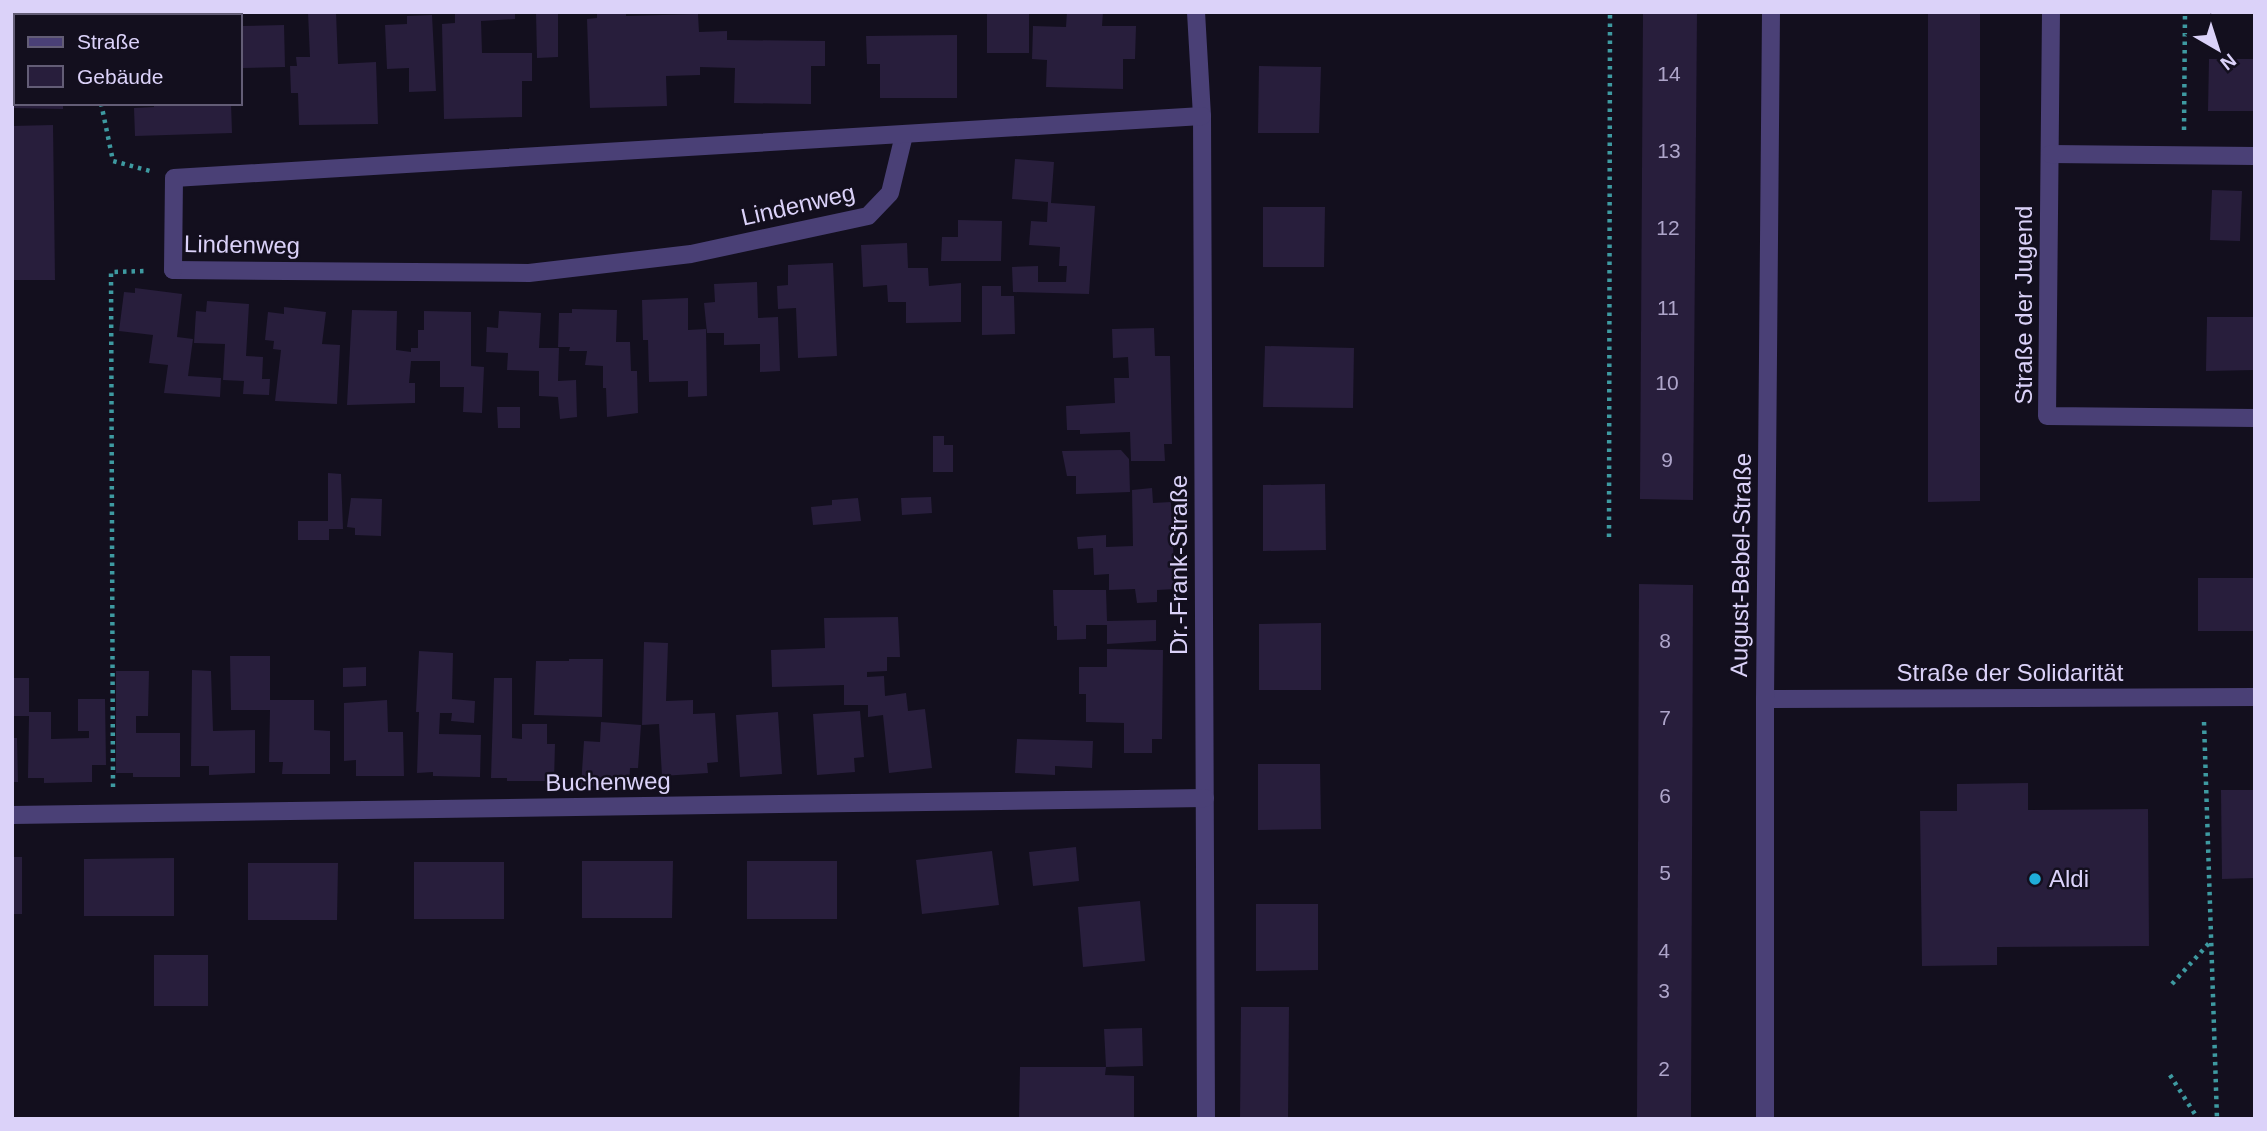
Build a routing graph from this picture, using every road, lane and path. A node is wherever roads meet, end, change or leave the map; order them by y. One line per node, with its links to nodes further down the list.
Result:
1 (1196, 12): 7 (street, Dr.-Frank-Straße)
2 (1610, 12): 15 (path)
3 (1771, 12): 18 (street, August-Bebel-Straße)
4 (2051, 12): 9 (street, Straße der Jugend)
5 (2185, 12): 10 (path)
6 (102, 105): 12 (path)
7 (1202, 116): 8 (street); 19 (street, Dr.-Frank-Straße)
8 (904, 135): 12 (street); 13 (street, Lindenweg)
9 (2050, 154): 10 (street); 14 (street, Straße der Jugend)
10 (2184, 155): 11 (street)
11 (2255, 156)
12 (174, 178): 13 (street, Lindenweg)
13 (173, 270): 20 (path)
14 (2255, 418)
15 (1609, 537)
16 (2203, 697): 17 (street, Straße der Solidarität); 18 (street, Straße der Solidarität); 22 (path)
17 (2255, 697)
18 (1765, 699): 26 (street, August-Bebel-Straße)
19 (1205, 798): 20 (street, Buchenweg); 25 (street, Dr.-Frank-Straße)
20 (113, 814): 21 (street, Buchenweg)
21 (12, 815)
22 (2211, 941): 23 (path); 28 (path)
23 (2172, 984)
24 (2170, 1075): 27 (path)
25 (1206, 1119)
26 (1765, 1119)
27 (2198, 1119)
28 (2217, 1119)

